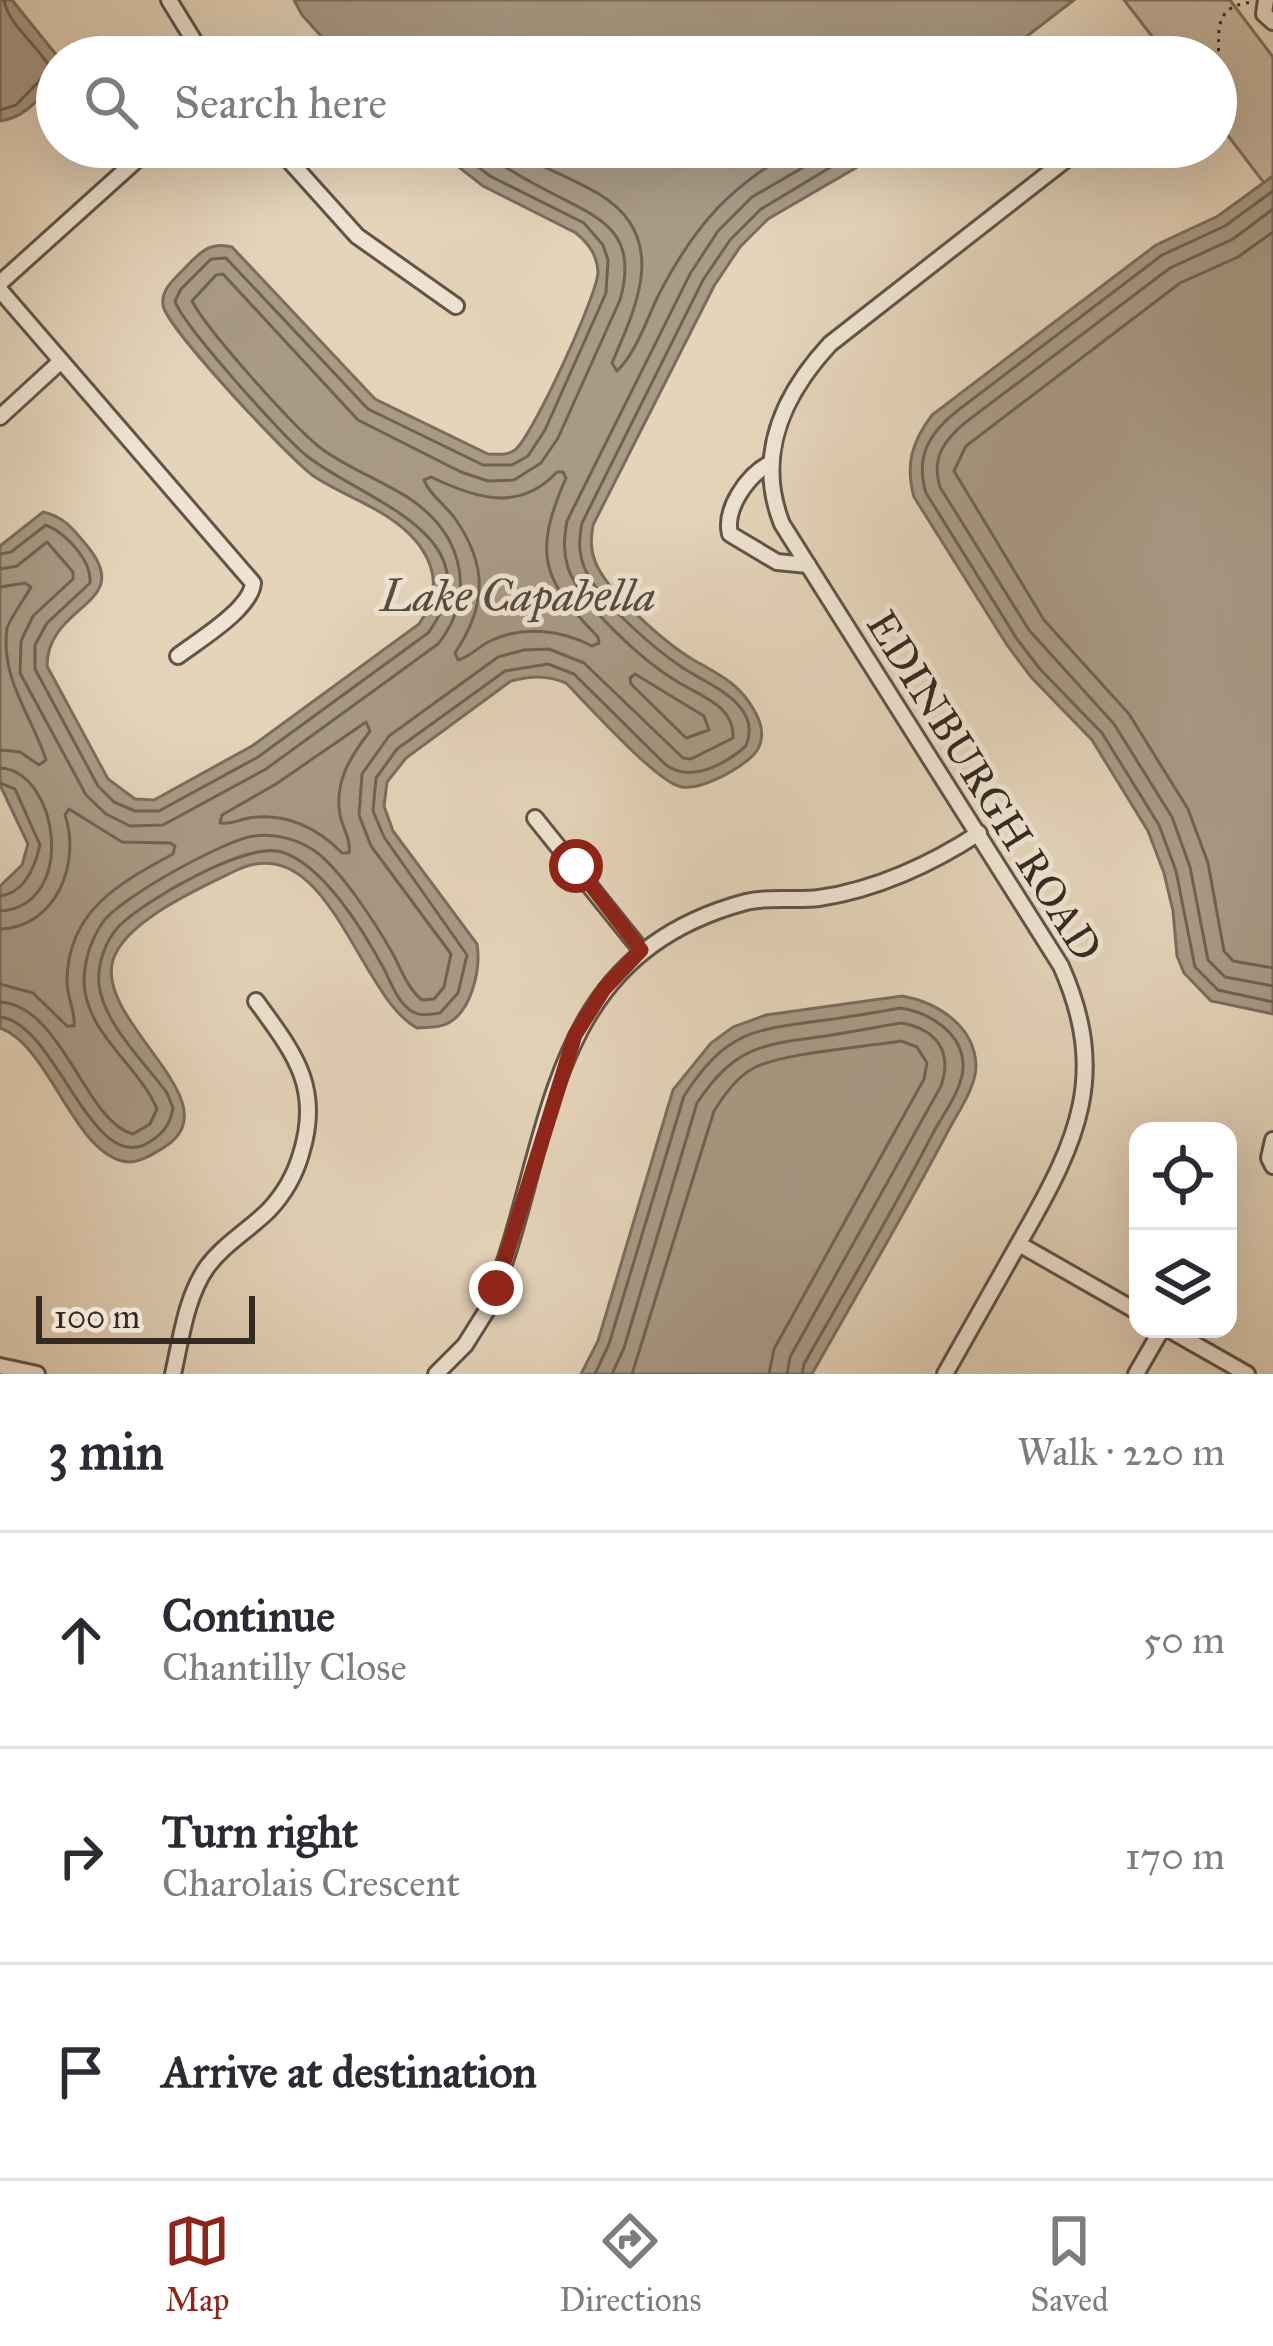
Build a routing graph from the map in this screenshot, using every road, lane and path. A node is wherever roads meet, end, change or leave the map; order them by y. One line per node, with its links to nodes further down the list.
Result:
1 (169, 0): 4 (street)
2 (1265, 1): 3 (street); 5 (path)
3 (1273, 22)
4 (191, 36)
5 (1219, 36)
6 (129, 168): 9 (street)
7 (296, 168): 10 (street)
8 (1055, 168): 13 (street)
9 (0, 287): 11 (street)
10 (456, 306)
11 (61, 361): 12 (street); 15 (street)
12 (0, 417)
13 (769, 464): 14 (street, EDINBURGH ROAD); 14 (street)
14 (808, 565): 17 (street, EDINBURGH ROAD)
15 (178, 656)
16 (536, 818): 18 (street)
17 (979, 833): 18 (street); 22 (street, EDINBURGH ROAD)
18 (641, 950): 29 (street)
19 (256, 1001): 28 (street)
20 (1273, 1140): 21 (street)
21 (1273, 1166)
22 (1018, 1244): 23 (street); 30 (street, EDINBURGH ROAD)
23 (1129, 1307)
24 (1159, 1338): 31 (street)
25 (1181, 1338): 32 (street)
26 (0, 1366): 27 (street)
27 (37, 1374)
28 (173, 1374)
29 (436, 1374)
30 (945, 1374)
31 (1136, 1374)
32 (1246, 1374)

